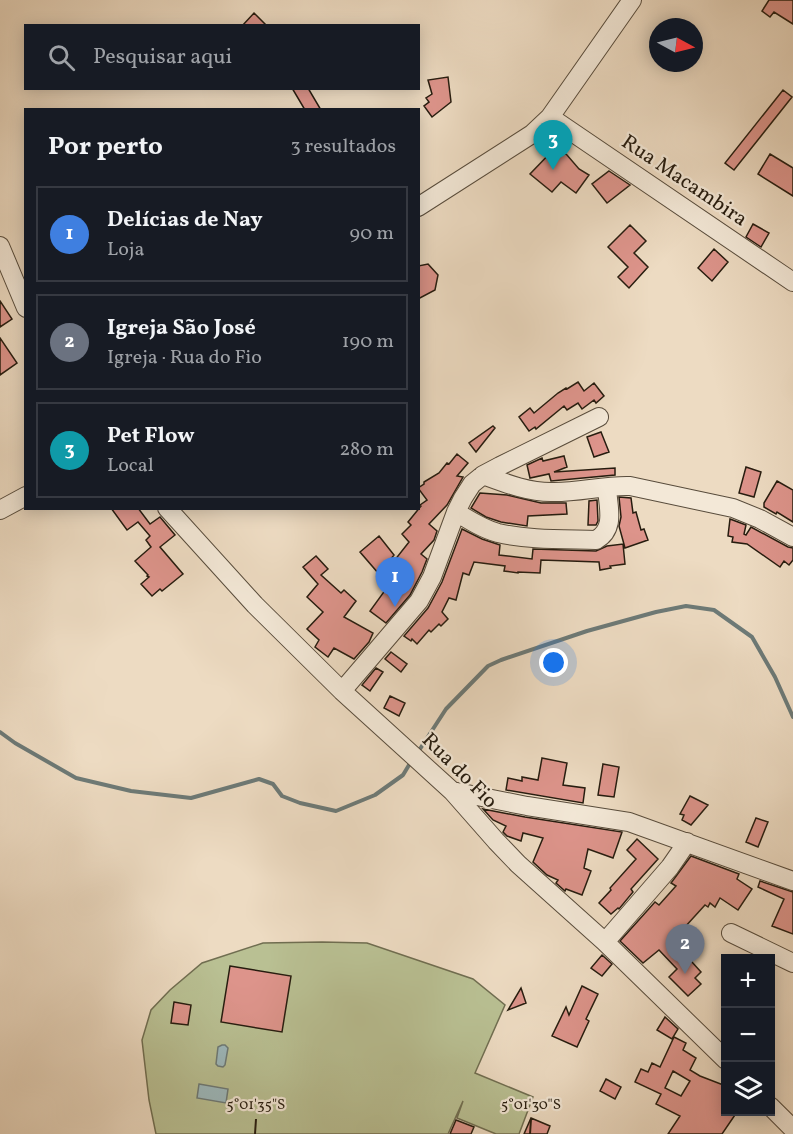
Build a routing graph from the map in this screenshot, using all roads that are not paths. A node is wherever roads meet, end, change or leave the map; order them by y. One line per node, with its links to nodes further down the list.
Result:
1 (632, 0): 2 (street)
2 (550, 117): 3 (street); 5 (street, Rua Macambira)
3 (420, 206)
4 (0, 246): 6 (street)
5 (793, 282)
6 (24, 303)
7 (599, 417): 8 (street)
8 (483, 475): 9 (street); 13 (street)
9 (607, 488): 13 (street); 14 (street)
10 (24, 497): 11 (street)
11 (0, 510)
12 (169, 510): 15 (street, Rua do Fio)
13 (456, 512): 15 (street)
14 (793, 537)
15 (342, 691): 16 (street, Rua do Fio)
16 (452, 791): 17 (street); 20 (street, Rua do Fio)
17 (687, 842): 18 (street); 20 (street)
18 (793, 881)
19 (731, 933): 21 (street)
20 (605, 942): 22 (street, Rua do Fio)
21 (793, 963)
22 (721, 1055)
23 (775, 1110): 24 (street)
24 (793, 1129)

